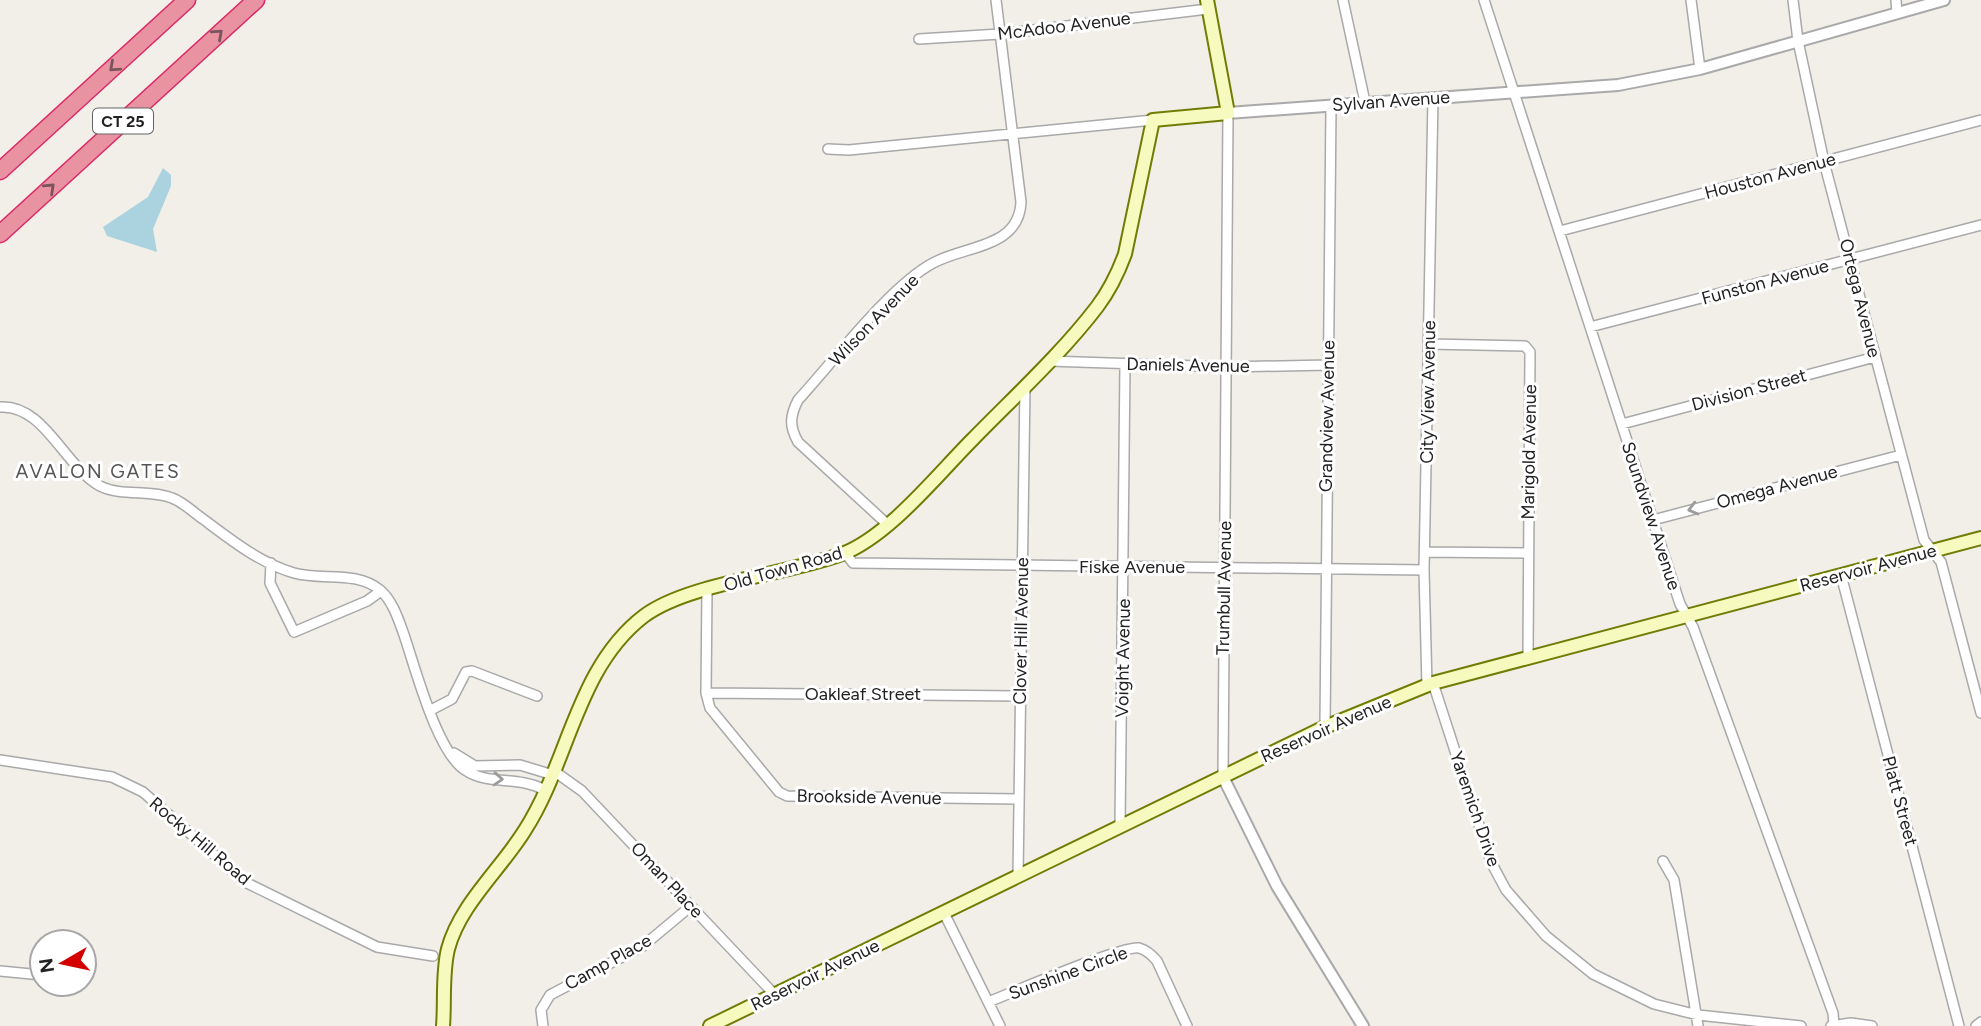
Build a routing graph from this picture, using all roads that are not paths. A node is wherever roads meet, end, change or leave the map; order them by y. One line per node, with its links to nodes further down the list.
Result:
1 (187, 0): 26 (highway, CT 25, one-way to 26)
2 (996, 0): 12 (street, Wilson Avenue)
3 (1343, 0): 18 (street)
4 (1484, 0): 16 (street, Soundview Avenue)
5 (1691, 0): 15 (street)
6 (1793, 0): 14 (street, Ortega Avenue)
7 (1896, 0): 11 (street)
8 (1944, 0): 11 (street, Sylvan Avenue)
9 (251, 4): 29 (highway, CT 25, one-way to 9)
10 (1208, 4): 12 (street, McAdoo Avenue); 20 (main road)
11 (1897, 13): 14 (street, Sylvan Avenue)
12 (1000, 34): 13 (street, McAdoo Avenue); 23 (street, Wilson Avenue)
13 (919, 39)
14 (1798, 41): 15 (street, Sylvan Avenue); 25 (street, Ortega Avenue)
15 (1700, 69): 16 (street, Sylvan Avenue)
16 (1515, 93): 17 (street, Sylvan Avenue); 28 (street, Soundview Avenue)
17 (1433, 98): 18 (street, Sylvan Avenue); 32 (street, City View Avenue)
18 (1365, 103): 19 (street, Sylvan Avenue)
19 (1331, 106): 20 (street, Sylvan Avenue); 36 (street, Grandview Avenue)
20 (1228, 113): 21 (main road, Sylvan Avenue); 37 (street, Trumbull Avenue)
21 (1153, 120): 23 (street, Sylvan Avenue); 34 (main road, Old Town Road)
22 (1981, 120): 25 (street, Houston Avenue)
23 (1013, 132): 24 (street, Sylvan Avenue); 43 (street, Wilson Avenue)
24 (828, 149)
25 (1824, 162): 28 (street, Houston Avenue); 30 (street, Ortega Avenue)
26 (0, 169)
27 (1981, 225): 30 (street, Funston Avenue)
28 (1560, 231): 31 (street, Soundview Avenue)
29 (0, 234)
30 (1851, 260): 31 (street, Funston Avenue); 33 (street, Ortega Avenue)
31 (1590, 327): 40 (street, Soundview Avenue)
32 (1429, 344): 46 (street, City View Avenue); 47 (street, Marigold Avenue)
33 (1875, 356): 40 (street, Division Street); 41 (street, Ortega Avenue)
34 (1049, 361): 35 (street, Daniels Avenue); 38 (main road, Old Town Road)
35 (1125, 364): 37 (street, Daniels Avenue); 51 (street, Voight Avenue)
36 (1328, 365): 37 (street, Daniels Avenue); 53 (street, Grandview Avenue)
37 (1227, 367): 52 (street, Trumbull Avenue)
38 (1025, 386): 43 (main road, Old Town Road); 50 (street, Clover Hill Avenue)
39 (0, 407): 49 (street)
40 (1622, 424): 42 (street, Soundview Avenue)
41 (1901, 455): 42 (street, Omega Avenue, one-way to 42); 45 (street, Ortega Avenue)
42 (1653, 520): 58 (street, Soundview Avenue)
43 (887, 524): 48 (main road, Old Town Road)
44 (1981, 538): 45 (main road, Reservoir Avenue)
45 (1934, 551): 55 (main road, Reservoir Avenue); 65 (street, Ortega Avenue)
46 (1425, 552): 47 (street); 54 (street, City View Avenue)
47 (1528, 552): 59 (street, Marigold Avenue)
48 (845, 553): 50 (street, Fiske Avenue); 56 (main road, Old Town Road)
49 (271, 563): 57 (street); 57 (street)
50 (1021, 565): 51 (street, Fiske Avenue); 63 (street, Clover Hill Avenue)
51 (1124, 568): 52 (street, Fiske Avenue); 73 (street, Voight Avenue)
52 (1223, 568): 53 (street, Fiske Avenue); 70 (street, Trumbull Avenue)
53 (1324, 570): 54 (street, Fiske Avenue); 67 (street, Grandview Avenue)
54 (1424, 570): 60 (street, City View Avenue)
55 (1840, 575): 58 (main road, Reservoir Avenue); 95 (street, Platt Street)
56 (707, 590): 61 (street, Brookside Avenue); 69 (main road, Old Town Road)
57 (381, 591): 64 (street)
58 (1687, 615): 59 (main road, Reservoir Avenue); 93 (street, Soundview Avenue)
59 (1528, 656): 60 (main road, Reservoir Avenue)
60 (1430, 684): 67 (main road, Reservoir Avenue); 83 (street, Yaremich Drive)
61 (706, 693): 63 (street, Oakleaf Street); 72 (street, Brookside Avenue)
62 (537, 696): 64 (street)
63 (1020, 696): 72 (street, Clover Hill Avenue)
64 (431, 710): 66 (street)
65 (1981, 713)
66 (435, 722): 69 (street); 71 (street, one-way to 71)
67 (1325, 727): 70 (main road, Reservoir Avenue)
68 (0, 760): 78 (street, Rocky Hill Road)
69 (553, 773): 71 (main road, Old Town Road); 76 (street, Oman Place)
70 (1223, 777): 73 (main road, Reservoir Avenue); 90 (street, Trumbull Avenue)
71 (545, 790): 85 (main road, Old Town Road)
72 (1018, 799): 75 (street, Clover Hill Avenue)
73 (1120, 826): 75 (main road, Reservoir Avenue)
74 (1663, 861): 83 (street)
75 (1018, 876): 77 (main road, Reservoir Avenue)
76 (691, 906): 81 (street, Oman Place); 86 (street, Camp Place)
77 (944, 913): 81 (main road, Reservoir Avenue); 82 (street)
78 (433, 956)
79 (0, 971): 80 (street)
80 (28, 974)
81 (775, 995): 87 (main road, Reservoir Avenue)
82 (988, 1002): 88 (street); 89 (street, Sunshine Circle)
83 (1698, 1015): 91 (street); 92 (street, Yaremich Drive)
84 (1981, 1022): 96 (street)
85 (443, 1026)
86 (543, 1026)
87 (710, 1026)
88 (1000, 1026)
89 (1187, 1026)
90 (1363, 1026)
91 (1698, 1026)
92 (1801, 1026)
93 (1833, 1026): 94 (street)
94 (1872, 1026)
95 (1959, 1026)
96 (1976, 1026)

